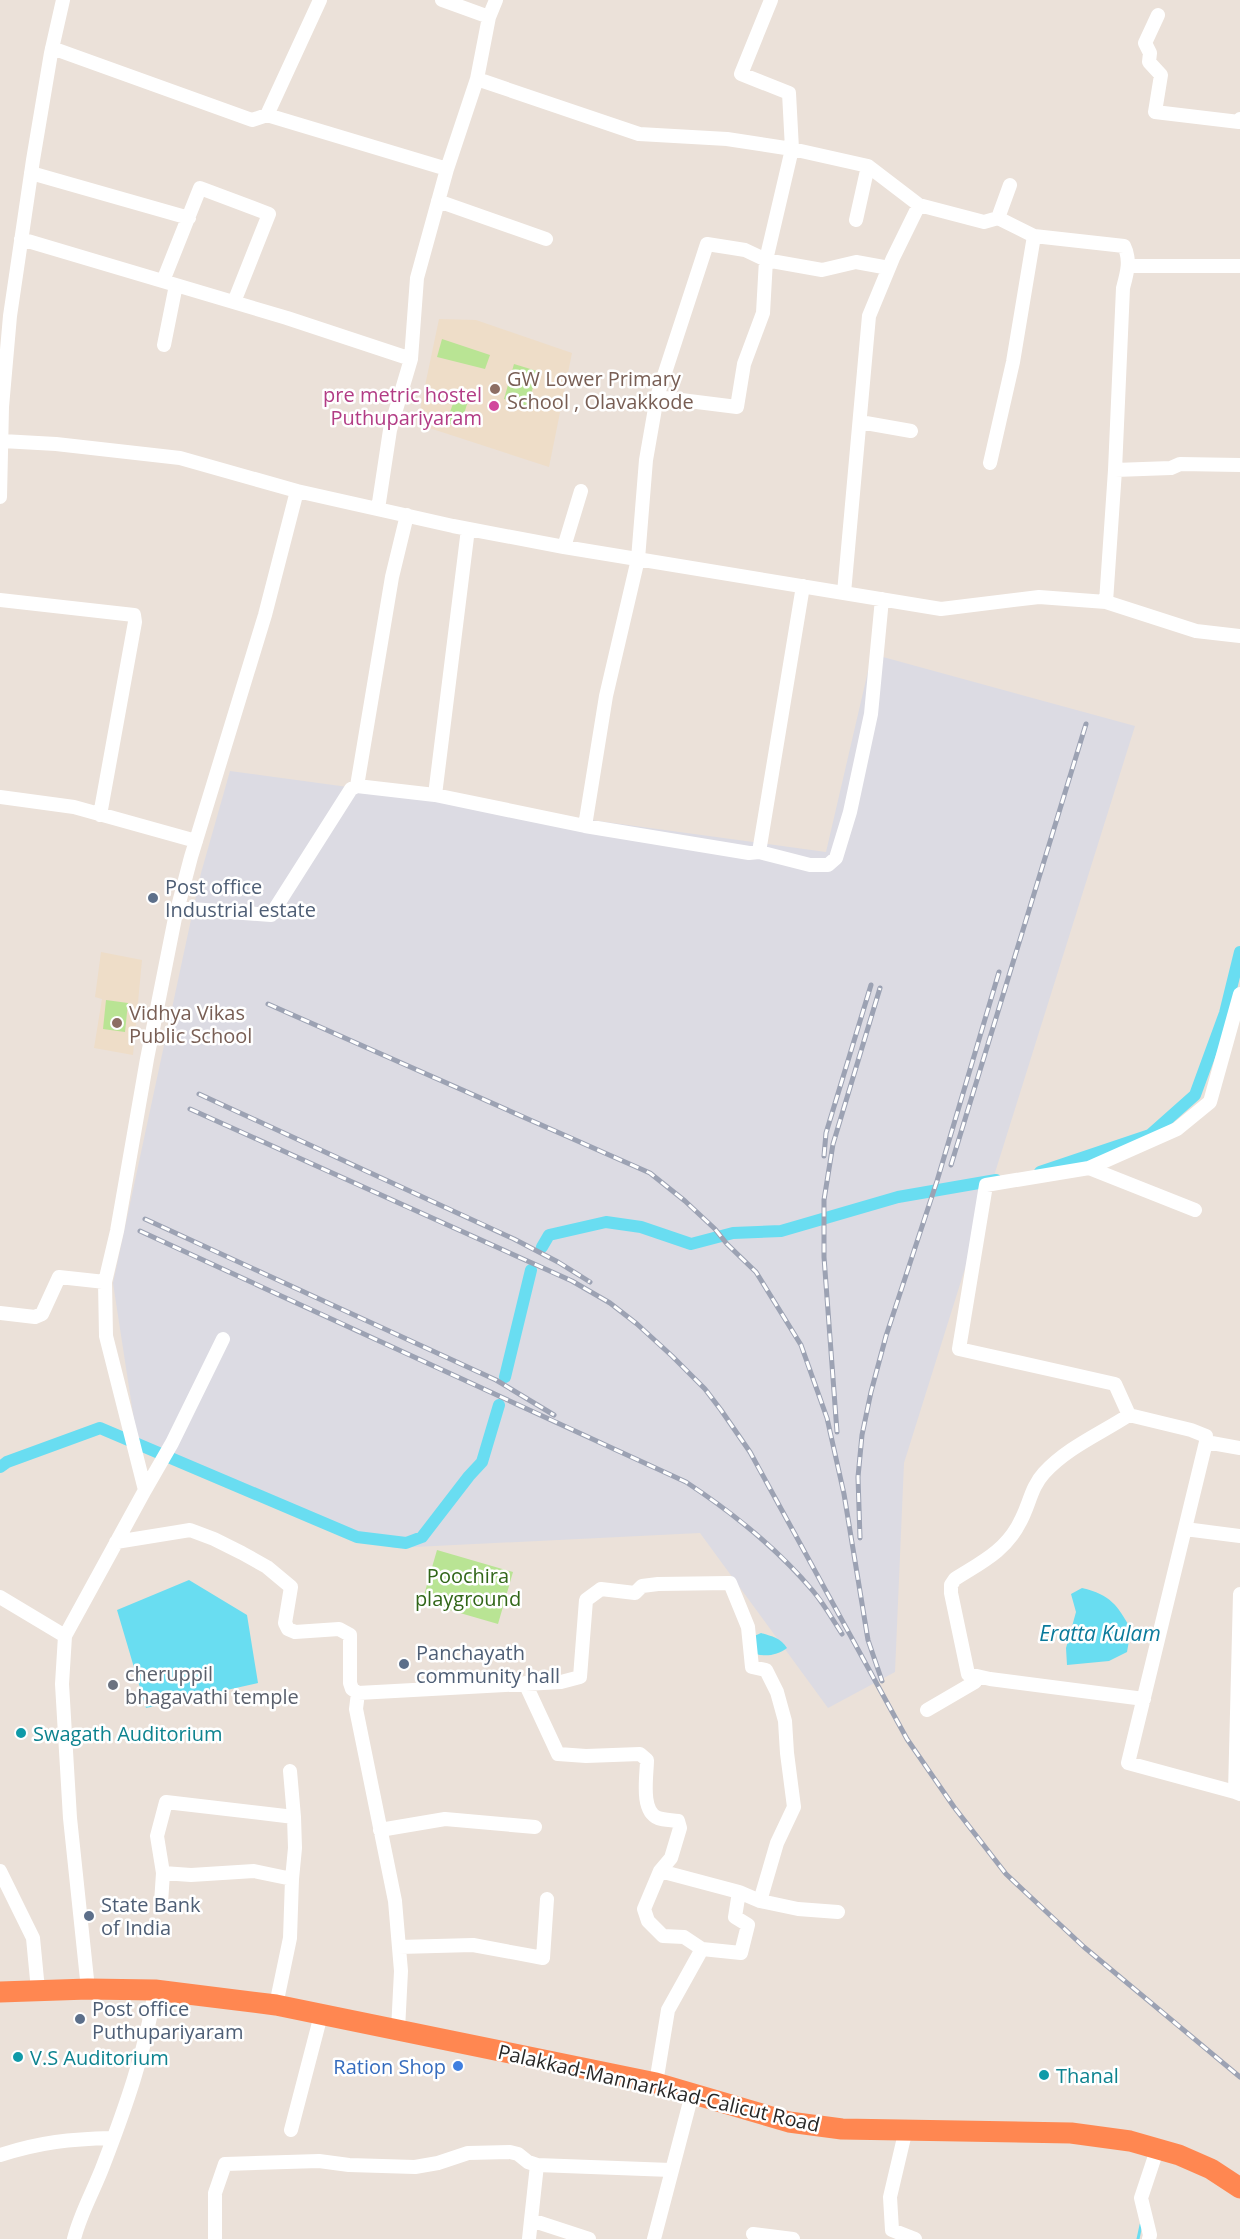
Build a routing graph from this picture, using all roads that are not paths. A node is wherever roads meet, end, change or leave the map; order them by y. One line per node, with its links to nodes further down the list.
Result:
1 (63, 0): 8 (street)
2 (320, 0): 10 (street)
3 (442, 0): 7 (street)
4 (496, 0): 7 (street)
5 (771, 0): 12 (street)
6 (1158, 15): 11 (street)
7 (489, 17): 9 (street)
8 (52, 48): 10 (street); 15 (street)
9 (477, 79): 12 (street); 14 (street)
10 (267, 115): 14 (street)
11 (1240, 119)
12 (792, 149): 13 (street); 25 (street)
13 (868, 166): 18 (street); 21 (street)
14 (447, 170): 17 (street)
15 (31, 173): 19 (street); 23 (street)
16 (1010, 185): 20 (street)
17 (438, 201): 24 (street); 33 (street)
18 (918, 205): 20 (street); 28 (street)
19 (189, 218): 29 (street); 30 (street)
20 (998, 218): 22 (street)
21 (856, 220)
22 (1034, 236): 26 (street); 38 (street)
23 (21, 239): 29 (street); 31 (street)
24 (546, 239)
25 (766, 260): 28 (street); 34 (street); 34 (street)
26 (1129, 266): 27 (street); 40 (street)
27 (1240, 266)
28 (889, 268): 35 (street)
29 (170, 283): 30 (street); 32 (street)
30 (234, 302): 33 (street)
31 (5, 315): 37 (street)
32 (164, 345)
33 (411, 359): 44 (street)
34 (657, 397): 48 (street)
35 (860, 422): 36 (street); 50 (street)
36 (911, 431)
37 (2, 441): 41 (street); 42 (street)
38 (990, 463)
39 (1240, 465): 40 (street)
40 (1114, 470): 53 (street)
41 (0, 488)
42 (297, 491): 44 (street); 60 (street)
43 (581, 491): 47 (street)
44 (378, 509): 45 (street)
45 (406, 515): 46 (street); 55 (street)
46 (468, 529): 47 (street); 56 (street)
47 (564, 547): 48 (street)
48 (638, 559): 49 (street); 59 (street)
49 (803, 586): 50 (street); 61 (street)
50 (844, 593): 51 (street)
51 (882, 599): 53 (street); 61 (street)
52 (0, 600): 58 (street)
53 (1106, 602): 54 (street)
54 (1240, 636)
55 (357, 786): 56 (street); 62 (street)
56 (435, 795): 59 (street)
57 (0, 797): 58 (street)
58 (100, 815): 60 (street)
59 (585, 826): 61 (street)
60 (196, 841): 62 (street)
61 (759, 852)
62 (178, 908): 66 (street)
63 (1240, 994): 64 (street)
64 (1089, 1168): 65 (street); 69 (street)
65 (1195, 1210)
66 (105, 1282): 67 (street); 72 (street)
67 (0, 1313)
68 (223, 1340): 72 (street)
69 (1129, 1415): 70 (street); 79 (street)
70 (1206, 1442): 71 (street); 73 (street)
71 (1240, 1448)
72 (145, 1490): 75 (street)
73 (1185, 1529): 74 (street); 82 (street)
74 (1240, 1536)
75 (116, 1542): 78 (street); 81 (street)
76 (1240, 1594): 85 (street)
77 (0, 1597): 78 (street)
78 (65, 1636): 100 (street)
79 (971, 1676): 82 (street); 83 (street)
80 (525, 1683): 81 (street); 90 (street); 95 (street)
81 (358, 1694): 88 (street)
82 (1144, 1699): 85 (street)
83 (927, 1710)
84 (290, 1771): 86 (street)
85 (1237, 1793)
86 (294, 1817): 91 (street); 92 (street)
87 (535, 1827): 88 (street)
88 (380, 1830): 98 (street)
89 (0, 1871): 101 (street)
90 (660, 1871): 93 (street); 99 (street)
91 (164, 1873): 92 (street); 96 (street)
92 (292, 1879): 104 (street)
93 (739, 1892): 95 (street); 99 (street)
94 (547, 1899): 98 (street)
95 (760, 1901): 97 (street)
96 (161, 1903)
97 (838, 1912)
98 (399, 1947): 106 (street)
99 (702, 1949): 107 (street)
100 (88, 1989): 101 (highway, Palakkad-Mannarkkad-Calicut Road); 102 (highway, Palakkad-Mannarkkad-Calicut Road)
101 (38, 1990): 103 (highway, Palakkad-Mannarkkad-Calicut Road)
102 (155, 1990): 104 (highway, Palakkad-Mannarkkad-Calicut Road); 111 (street)
103 (0, 1992)
104 (276, 2005): 105 (highway, Palakkad-Mannarkkad-Calicut Road)
105 (321, 2015): 106 (highway, Palakkad-Mannarkkad-Calicut Road); 110 (street)
106 (398, 2030): 107 (highway, Palakkad-Mannarkkad-Calicut Road)
107 (656, 2083): 108 (highway, Palakkad-Mannarkkad-Calicut Road)
108 (692, 2094): 109 (highway, Palakkad-Mannarkkad-Calicut Road); 115 (street)
109 (906, 2129): 112 (highway, Palakkad-Mannarkkad-Calicut Road); 119 (street)
110 (291, 2130)
111 (112, 2138): 113 (street); 120 (street)
112 (1158, 2147): 116 (highway, Palakkad-Mannarkkad-Calicut Road); 127 (street)
113 (0, 2155)
114 (537, 2165): 115 (street); 117 (street); 121 (street)
115 (671, 2170): 124 (street)
116 (1240, 2188)
117 (531, 2220): 122 (street); 123 (street)
118 (753, 2234): 125 (street)
119 (889, 2234): 126 (street)
120 (74, 2239)
121 (215, 2239)
122 (528, 2239)
123 (589, 2239)
124 (654, 2239)
125 (792, 2239)
126 (915, 2239)
127 (1149, 2239)

